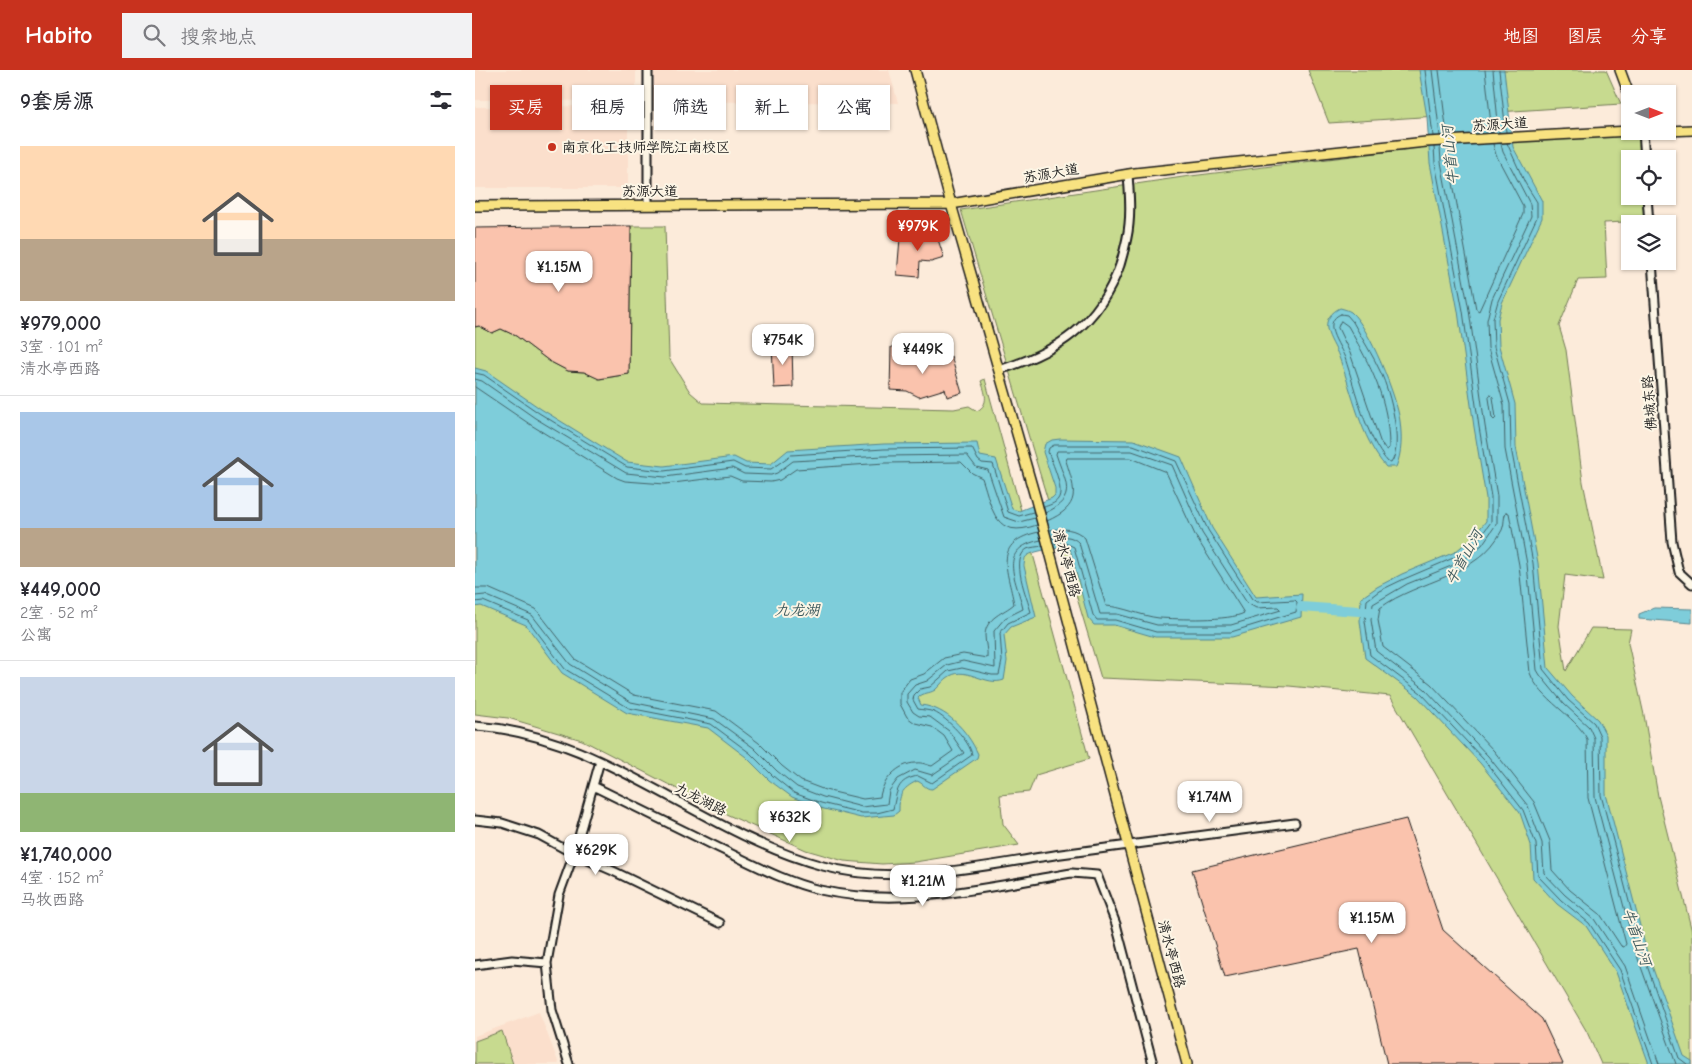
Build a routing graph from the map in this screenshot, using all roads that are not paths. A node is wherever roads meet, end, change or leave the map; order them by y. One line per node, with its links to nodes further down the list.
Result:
1 (648, 70): 10 (street)
2 (915, 70): 9 (main road, 清水亭西路)
3 (1620, 70): 4 (main road)
4 (1626, 85)
5 (1676, 130): 6 (main road)
6 (1692, 130)
7 (1621, 131): 8 (main road, 苏源大道)
8 (1128, 174): 9 (main road, 苏源大道); 13 (street)
9 (951, 204): 10 (main road, 苏源大道); 13 (main road, 清水亭西路)
10 (648, 205): 11 (main road, 苏源大道)
11 (475, 206)
12 (1653, 270): 14 (street, 佛城东路)
13 (999, 370): 20 (main road, 清水亭西路)
14 (1692, 584)
15 (475, 726): 16 (street, 九龙湖路)
16 (600, 761): 17 (street); 20 (street, 九龙湖路)
17 (593, 786): 21 (street); 26 (street)
18 (475, 820): 21 (street)
19 (1295, 823): 20 (street, 九龙湖路)
20 (1129, 844): 27 (main road, 清水亭西路)
21 (574, 854): 22 (street); 23 (street)
22 (720, 923)
23 (547, 963): 24 (street); 25 (street)
24 (475, 965)
25 (569, 1064)
26 (1153, 1064)
27 (1187, 1064)

